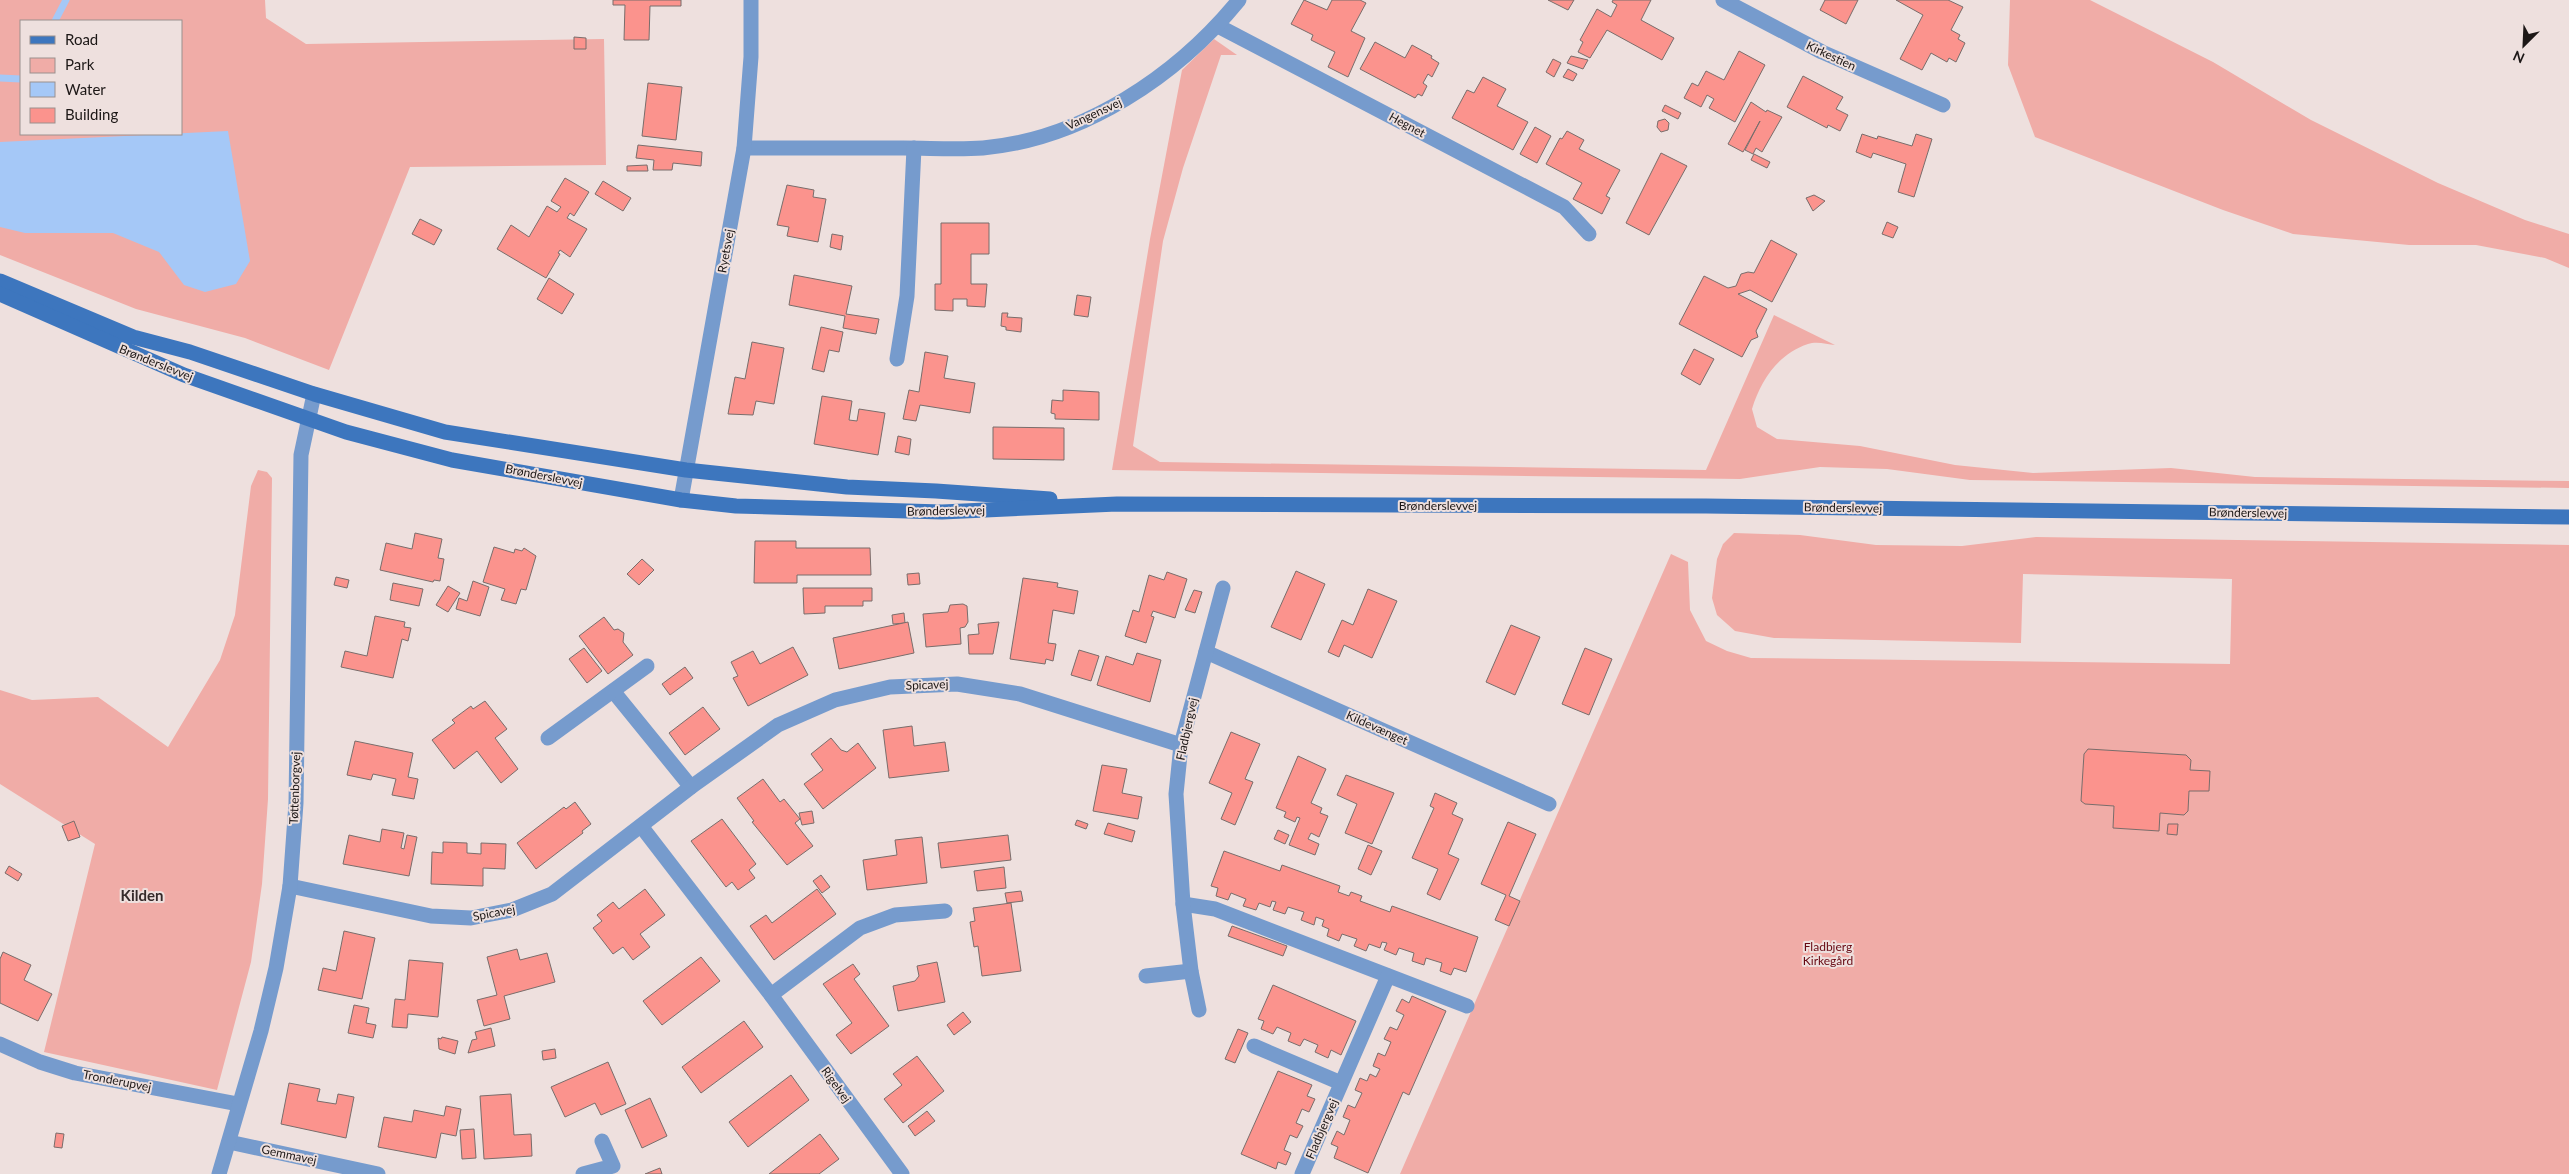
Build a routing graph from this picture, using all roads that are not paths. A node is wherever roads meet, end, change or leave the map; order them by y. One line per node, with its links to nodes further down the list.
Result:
1 (750, 0): 6 (street, Ryetsvej)
2 (1239, 0): 4 (street, Vangensvej)
3 (1723, 0): 5 (street, Kirkestien)
4 (1218, 26): 7 (street, Vangensvej); 8 (street, Hegnet)
5 (1943, 106)
6 (744, 148): 7 (street, Vangensvej); 14 (street, Ryetsvej)
7 (914, 148): 11 (street)
8 (1589, 234)
9 (0, 281): 12 (main road, Brønderslevvej)
10 (0, 294): 13 (main road, Brønderslevvej)
11 (897, 359)
12 (314, 394): 13 (street, Tøttenborgvej); 14 (main road, Brønderslevvej)
13 (308, 419): 15 (main road, Brønderslevvej); 27 (street, Tøttenborgvej)
14 (686, 470): 15 (street, Ryetsvej); 16 (main road, Brønderslevvej)
15 (681, 500): 16 (main road, Brønderslevvej)
16 (1117, 504): 17 (main road, Brønderslevvej)
17 (2569, 517)
18 (1222, 588): 19 (street, Fladbjergvej)
19 (1206, 652): 23 (street, Fladbjergvej); 25 (street, Kildevænget)
20 (648, 666): 21 (street)
21 (613, 691): 22 (street); 24 (street)
22 (548, 738)
23 (1181, 745): 24 (street, Spicavej); 28 (street, Fladbjergvej)
24 (691, 787): 26 (street, Spicavej)
25 (1549, 804)
26 (641, 826): 27 (street, Spicavej); 33 (street, Rigelvej)
27 (290, 886): 39 (street, Tøttenborgvej)
28 (1183, 904): 30 (street, Fladbjergvej); 32 (street)
29 (945, 911): 33 (street)
30 (1191, 971): 31 (street); 35 (street, Fladbjergvej)
31 (1146, 976)
32 (1388, 976): 34 (street); 38 (street, Fladbjergvej)
33 (771, 994): 45 (street, Rigelvej)
34 (1467, 1006)
35 (1199, 1010)
36 (0, 1044): 39 (street, Tronderupvej)
37 (1254, 1046): 38 (street, Fladbjergvej)
38 (1341, 1083): 46 (street, Fladbjergvej)
39 (238, 1104): 41 (street, Tøttenborgvej)
40 (602, 1141): 44 (street)
41 (229, 1142): 42 (street, Tøttenborgvej); 43 (street, Gemmavej)
42 (219, 1174)
43 (378, 1174)
44 (583, 1174)
45 (902, 1174)
46 (1302, 1174)

